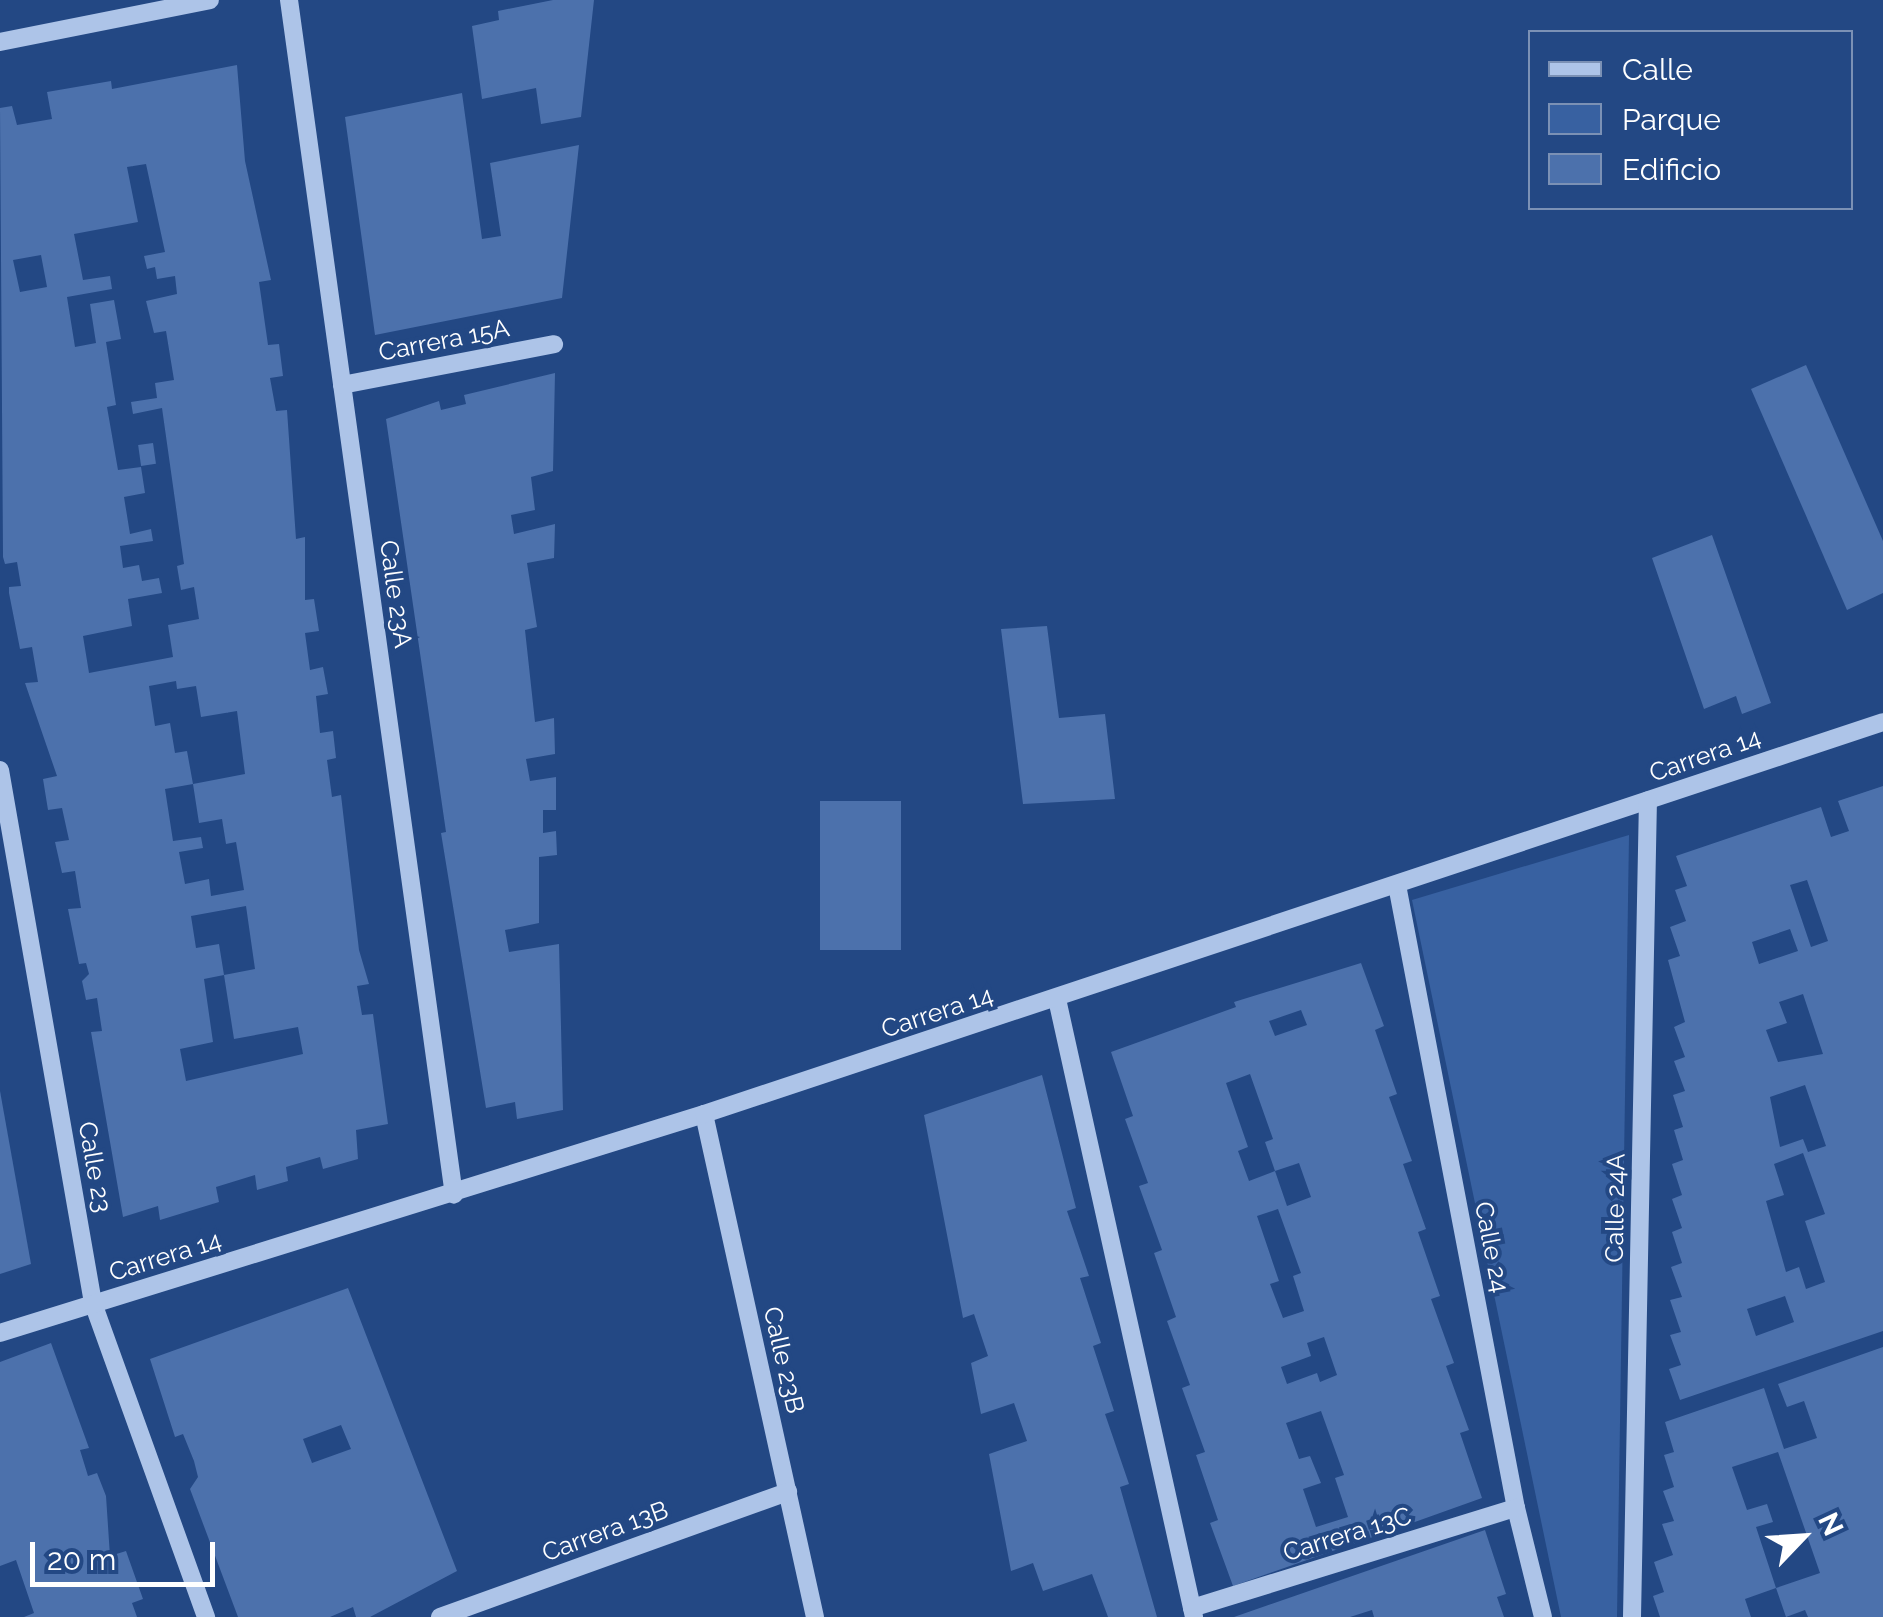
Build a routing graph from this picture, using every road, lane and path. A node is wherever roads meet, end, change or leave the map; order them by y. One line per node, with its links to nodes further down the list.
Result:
1 (210, 0): 3 (street)
2 (289, 0): 5 (street, Calle 23A)
3 (0, 42)
4 (554, 344): 5 (street, Carrera 15A)
5 (342, 385): 12 (street, Calle 23A)
6 (1883, 722): 8 (street, Carrera 14)
7 (0, 770): 13 (street, Calle 23)
8 (1648, 800): 9 (street, Carrera 14); 22 (street, Calle 24A)
9 (1398, 884): 10 (street, Carrera 14); 16 (street, Calle 24)
10 (1057, 1000): 11 (street, Carrera 14); 17 (street)
11 (704, 1114): 12 (street, Carrera 14); 15 (street, Calle 23B)
12 (454, 1195): 13 (street, Carrera 14)
13 (93, 1303): 14 (street, Carrera 14); 18 (street, Calle 23)
14 (0, 1332)
15 (788, 1492): 19 (street, Carrera 13B); 20 (street, Calle 23B)
16 (1516, 1508): 17 (street, Carrera 13C); 21 (street, Calle 24)
17 (1193, 1612)
18 (206, 1617)
19 (440, 1617)
20 (815, 1617)
21 (1543, 1617)
22 (1632, 1617)

